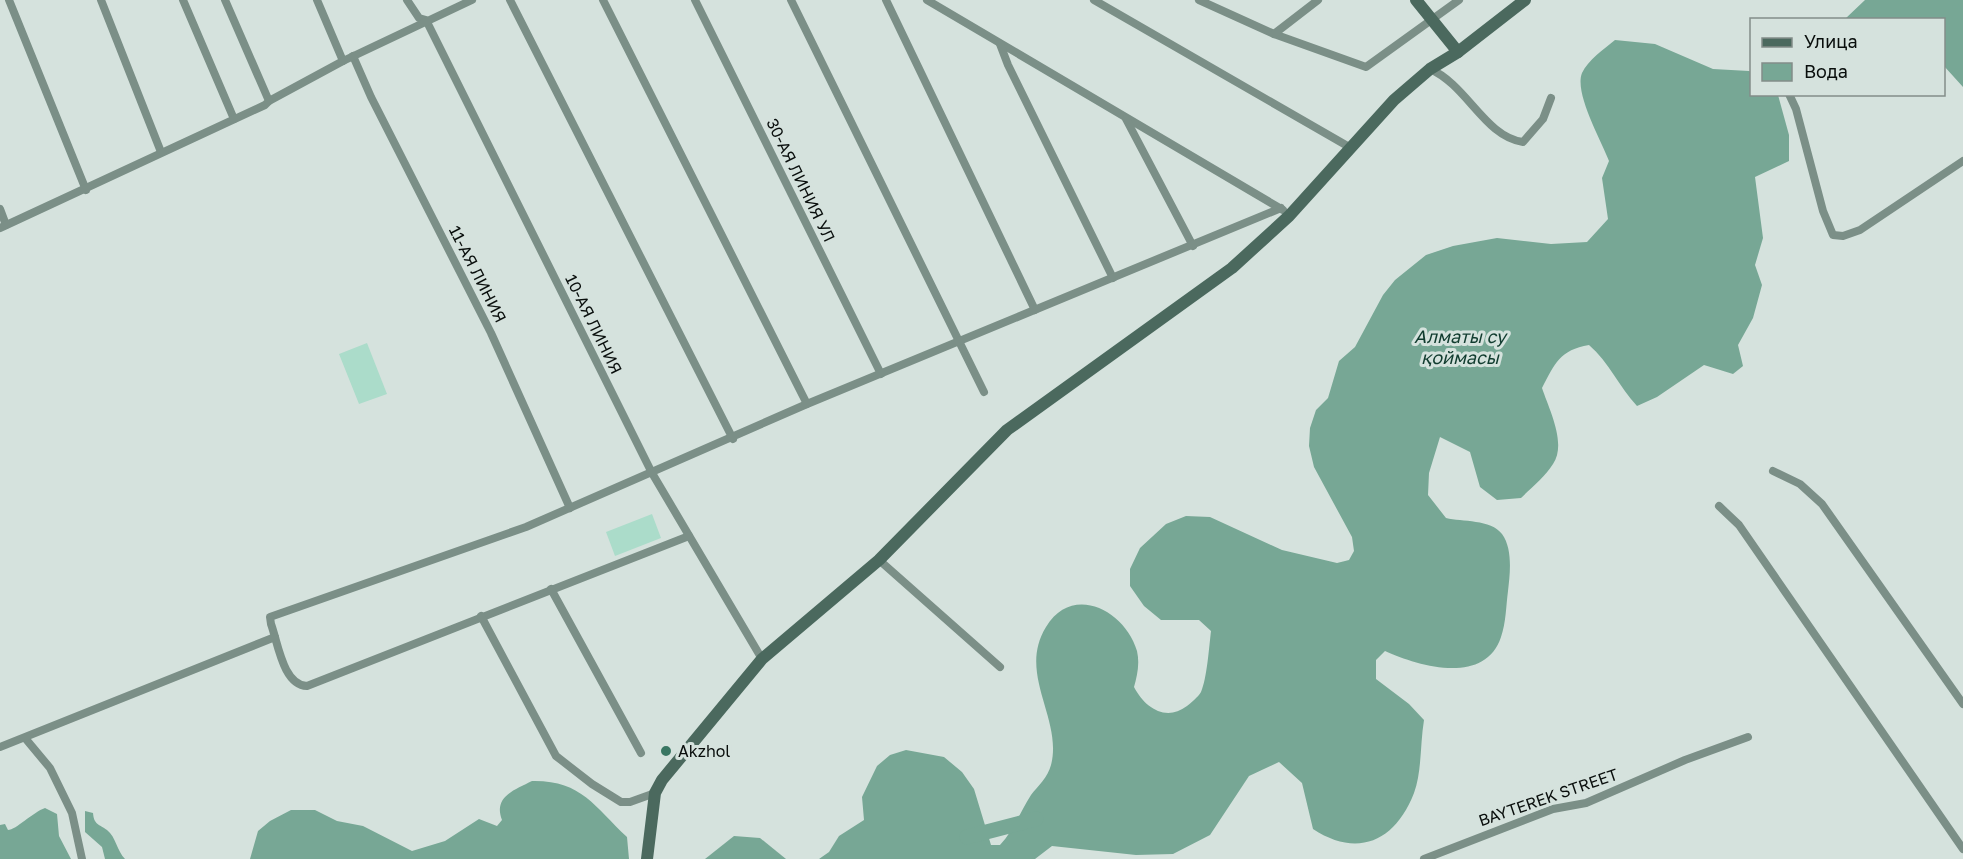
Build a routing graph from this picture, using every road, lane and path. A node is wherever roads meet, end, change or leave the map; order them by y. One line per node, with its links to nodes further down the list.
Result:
1 (9, 0): 36 (street)
2 (101, 0): 34 (street)
3 (183, 0): 32 (street)
4 (225, 0): 30 (street)
5 (317, 0): 26 (street)
6 (407, 0): 20 (street, 10-АЯ ЛИНИЯ)
7 (472, 0): 20 (street)
8 (510, 0): 47 (street)
9 (603, 0): 46 (street)
10 (695, 0): 44 (street, 30-АЯ ЛИНИЯ УЛ)
11 (791, 0): 43 (street)
12 (886, 0): 42 (street)
13 (927, 0): 23 (street)
14 (1094, 0): 33 (street)
15 (1199, 0): 22 (street)
16 (1318, 0): 22 (street)
17 (1416, 0): 21 (street)
18 (1459, 0): 21 (street)
19 (1525, 0): 24 (street)
20 (426, 20): 25 (street); 49 (street, 10-АЯ ЛИНИЯ)
21 (1432, 22): 22 (street); 24 (street)
22 (1274, 34)
23 (1000, 44): 31 (street); 41 (street)
24 (1458, 52): 27 (street)
25 (353, 56): 26 (street); 51 (street, 11-АЯ ЛИНИЯ)
26 (343, 61): 30 (street)
27 (1430, 69): 29 (street); 33 (street)
28 (1790, 96): 35 (street)
29 (1551, 98)
30 (268, 101): 32 (street)
31 (1126, 118): 38 (street); 40 (street)
32 (234, 119): 34 (street)
33 (1351, 148): 38 (street)
34 (161, 152): 36 (street)
35 (1963, 161)
36 (86, 190): 39 (street)
37 (0, 209): 39 (street)
38 (1285, 212): 40 (street); 53 (street)
39 (3, 226)
40 (1193, 246): 41 (street)
41 (1113, 278): 42 (street)
42 (1035, 310): 43 (street)
43 (960, 343): 44 (street); 45 (street)
44 (881, 374): 46 (street)
45 (984, 392)
46 (807, 404): 47 (street)
47 (733, 439): 49 (street)
48 (1773, 471): 59 (street)
49 (652, 473): 51 (street); 52 (street, 10-АЯ ЛИНИЯ)
50 (1719, 506): 65 (street)
51 (570, 508): 56 (street)
52 (688, 536): 54 (street); 57 (street, 10-АЯ ЛИНИЯ)
53 (879, 560): 57 (street); 58 (street)
54 (551, 590): 55 (street); 63 (street)
55 (481, 616): 56 (street); 64 (street)
56 (275, 637): 61 (street)
57 (762, 659): 64 (street)
58 (1000, 667)
59 (1963, 704)
60 (1748, 737): 68 (street, BAYTEREK STREET)
61 (25, 738): 62 (street); 66 (street)
62 (0, 747)
63 (641, 753)
64 (655, 793): 67 (street)
65 (1963, 849)
66 (82, 859)
67 (646, 859)
68 (1424, 859)

